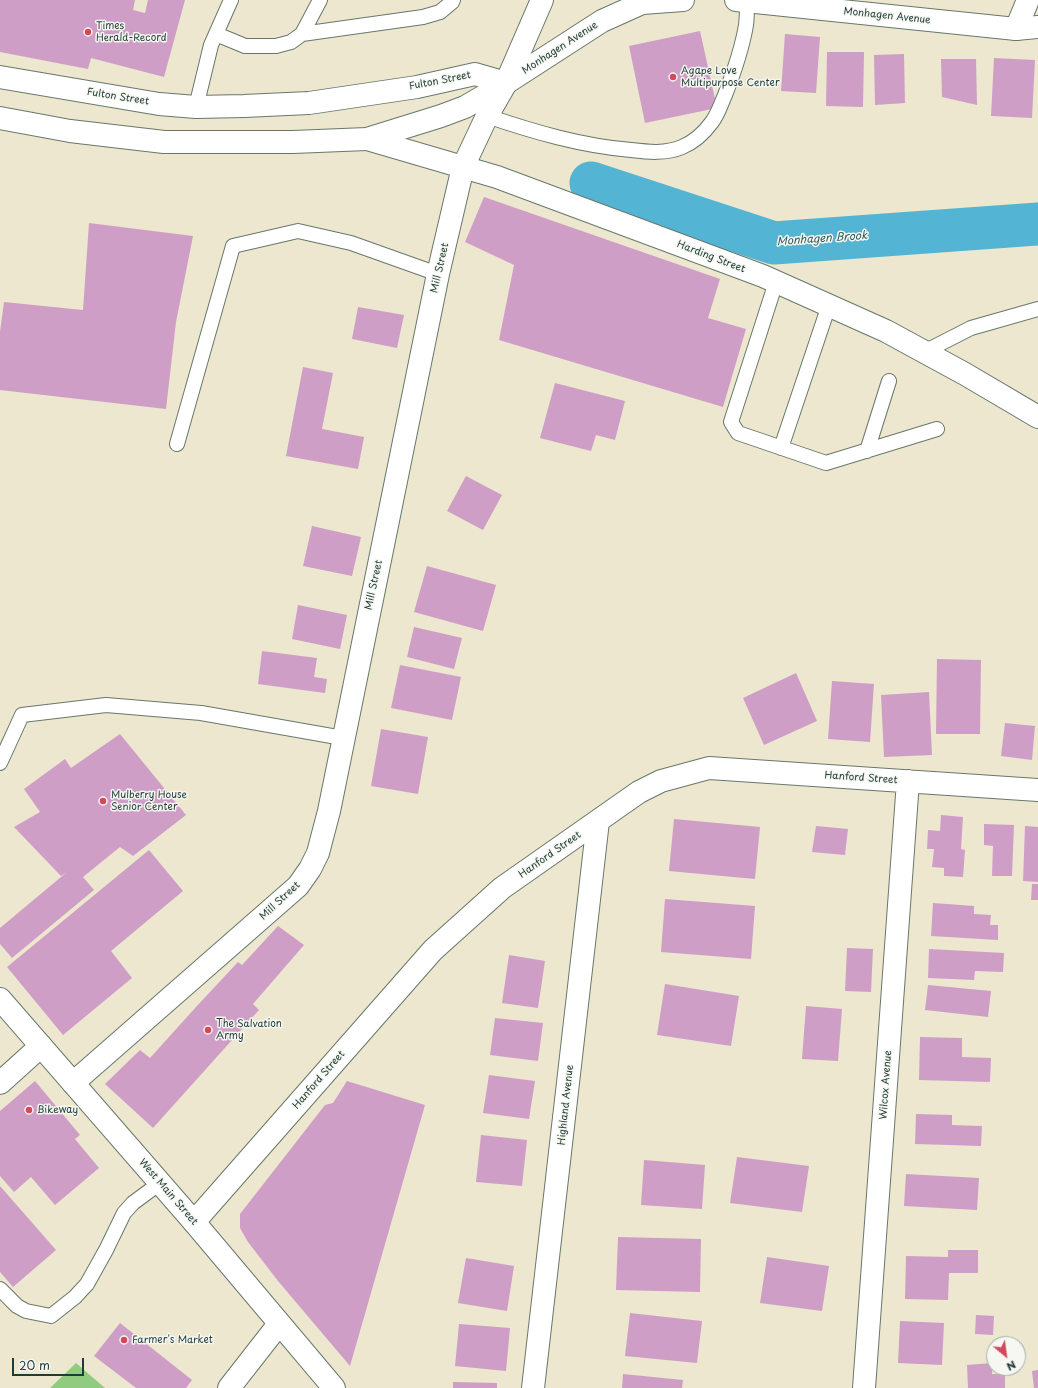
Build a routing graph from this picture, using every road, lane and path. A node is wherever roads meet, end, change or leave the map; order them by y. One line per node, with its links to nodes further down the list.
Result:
1 (231, 0): 10 (lane)
2 (320, 0): 11 (lane)
3 (453, 0): 11 (lane)
4 (542, 0): 13 (street, Mill Street)
5 (683, 0): 13 (street, Monhagen Avenue)
6 (1028, 0): 9 (street)
7 (742, 1): 9 (street, Monhagen Avenue); 15 (lane)
8 (1038, 27): 9 (street, Monhagen Avenue)
9 (1016, 29)
10 (216, 34): 11 (lane); 14 (lane)
11 (302, 34)
12 (0, 77): 14 (street, Fulton Street)
13 (506, 83): 14 (street, Fulton Street); 15 (street, Mill Street); 17 (street)
14 (196, 107)
15 (487, 116): 18 (street, Mill Street)
16 (0, 118): 17 (street)
17 (367, 139): 18 (street, Harding Street)
18 (463, 167): 19 (street, Mill Street); 20 (street, Harding Street)
19 (438, 274): 27 (lane); 30 (street, Mill Street)
20 (776, 282): 21 (street, Harding Street); 28 (lane)
21 (830, 305): 23 (street, Harding Street); 28 (lane)
22 (1038, 309): 23 (lane)
23 (924, 352): 25 (street, Harding Street)
24 (889, 381): 29 (lane)
25 (1038, 417)
26 (937, 429): 29 (lane)
27 (177, 444)
28 (781, 448): 29 (lane)
29 (867, 451)
30 (343, 738): 31 (lane); 38 (street, Mill Street)
31 (0, 763)
32 (908, 782): 33 (street, Hanford Street); 34 (street, Hanford Street); 46 (street, Wilcox Avenue)
33 (1038, 790)
34 (598, 821): 40 (street, Hanford Street); 45 (street, Highland Avenue)
35 (0, 1000): 36 (street, West Main Street)
36 (42, 1046): 37 (street); 38 (street, West Main Street)
37 (0, 1083)
38 (73, 1083): 39 (street, West Main Street)
39 (160, 1183): 40 (street, West Main Street); 41 (lane)
40 (194, 1222): 42 (street, West Main Street)
41 (0, 1289)
42 (279, 1324): 43 (street); 44 (street, West Main Street)
43 (229, 1388)
44 (334, 1388)
45 (533, 1388)
46 (864, 1388)

